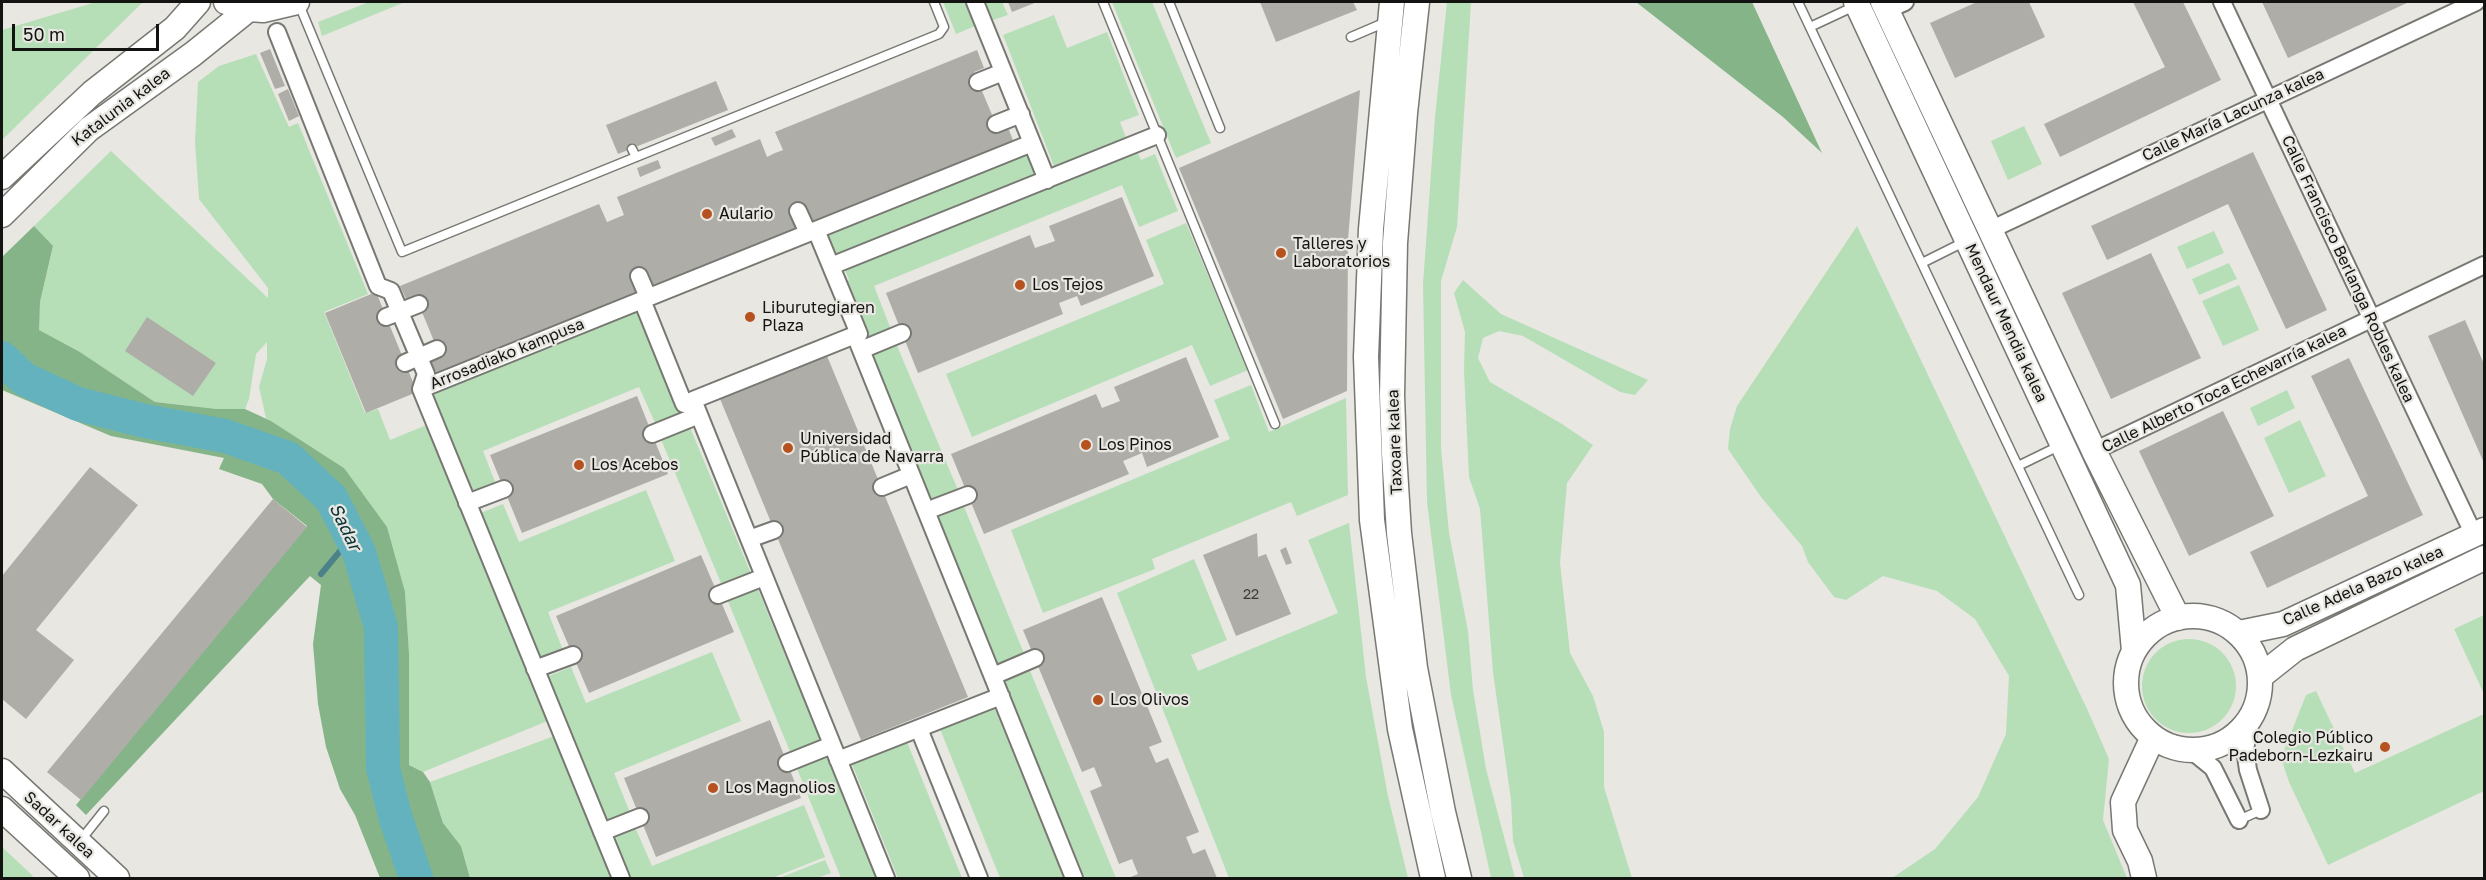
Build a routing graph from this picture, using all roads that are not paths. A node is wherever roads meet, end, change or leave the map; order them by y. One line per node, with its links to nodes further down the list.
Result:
1 (198, 2): 27 (street, Katalunia kalea)
2 (226, 2): 14 (street)
3 (298, 2): 4 (lane); 14 (street)
4 (934, 2)
5 (975, 2): 19 (street)
6 (1103, 2): 25 (lane)
7 (1169, 2): 24 (lane)
8 (1417, 2): 96 (street, Taxoare kalea)
9 (1798, 2): 16 (lane)
10 (2222, 2): 21 (street, Calle Francisco Berlanga Robles kalea)
11 (2476, 2): 21 (street, Calle María Lacunza kalea)
12 (1856, 3): 16 (lane); 33 (street, Mendaur Mendia kalea)
13 (1892, 4): 31 (street, Mendaur Mendia kalea)
14 (249, 9): 30 (street, Katalunia kalea)
15 (1391, 11): 18 (lane); 95 (street, Taxoare kalea)
16 (1810, 27): 34 (lane)
17 (277, 32): 40 (street)
18 (1351, 37)
19 (1003, 72): 20 (street); 22 (street)
20 (978, 82)
21 (2267, 98): 31 (street, Calle María Lacunza kalea); 41 (street, Calle Francisco Berlanga Robles kalea)
22 (1021, 114): 23 (street); 26 (street)
23 (996, 124)
24 (1220, 128)
25 (1157, 135): 28 (street); 48 (lane)
26 (1032, 142): 28 (street); 32 (street, Arrosadiako kampusa)
27 (2, 177)
28 (1047, 180): 36 (street)
29 (798, 211): 32 (street)
30 (2, 215)
31 (1990, 230): 51 (street, Mendaur Mendia kalea)
32 (812, 231): 36 (street); 38 (street, Arrosadiako kampusa)
33 (1968, 241): 34 (lane); 50 (street, Mendaur Mendia kalea)
34 (1922, 263): 52 (lane)
35 (2484, 265): 41 (street, Calle Alberto Toca Echevarría kalea)
36 (831, 266): 43 (street)
37 (639, 276): 38 (street)
38 (645, 298): 46 (street, Arrosadiako kampusa); 47 (street)
39 (419, 304): 40 (street)
40 (393, 315): 45 (street)
41 (2372, 318): 51 (street, Calle Alberto Toca Echevarría kalea); 60 (street, Calle Francisco Berlanga Robles kalea)
42 (902, 333): 43 (street)
43 (858, 343): 47 (street); 53 (street)
44 (437, 349): 45 (street, Arrosadiako kampusa)
45 (412, 360): 46 (street)
46 (421, 389): 57 (street, Arrosadiako kampusa)
47 (696, 407): 49 (street); 61 (street)
48 (1275, 424)
49 (652, 434)
50 (2062, 444): 52 (lane); 68 (street, Mendaur Mendia kalea)
51 (2094, 451): 66 (street, Mendaur Mendia kalea)
52 (2018, 466): 65 (lane)
53 (911, 475): 54 (street); 58 (street)
54 (882, 487)
55 (504, 489): 57 (street)
56 (968, 495): 58 (street)
57 (467, 503): 71 (street, Arrosadiako kampusa)
58 (926, 511): 72 (street)
59 (774, 530): 61 (street)
60 (2479, 533): 67 (street, Calle Adela Bazo kalea)
61 (749, 539): 63 (street)
62 (2484, 558): 73 (street, Calle Adela Bazo kalea)
63 (764, 577): 64 (street); 79 (street)
64 (718, 595)
65 (2079, 595)
66 (2178, 618): 67 (street); 68 (street)
67 (2239, 633): 73 (street)
68 (2134, 651): 77 (street)
69 (573, 655): 71 (street)
70 (1035, 658): 72 (street)
71 (535, 669): 87 (street, Arrosadiako kampusa)
72 (993, 676): 74 (street)
73 (2261, 676): 75 (street)
74 (1001, 696): 76 (street); 94 (street)
75 (2252, 719): 78 (street); 83 (street)
76 (919, 729): 79 (street); 93 (street)
77 (2153, 738): 78 (street); 97 (street)
78 (2192, 751): 86 (street)
79 (835, 752): 80 (street); 92 (street)
80 (787, 763)
81 (2, 771): 88 (street, Sadar kalea)
82 (2, 809): 89 (street, Sadar kalea)
83 (2261, 810): 86 (lane)
84 (104, 811): 88 (lane)
85 (640, 817): 87 (street)
86 (2239, 820)
87 (602, 832): 91 (street, Arrosadiako kampusa)
88 (78, 842): 90 (street, Sadar kalea)
89 (72, 877)
90 (117, 879)
91 (621, 879)
92 (886, 879)
93 (979, 879)
94 (1074, 879)
95 (1433, 879)
96 (1459, 879)
97 (2145, 879)

